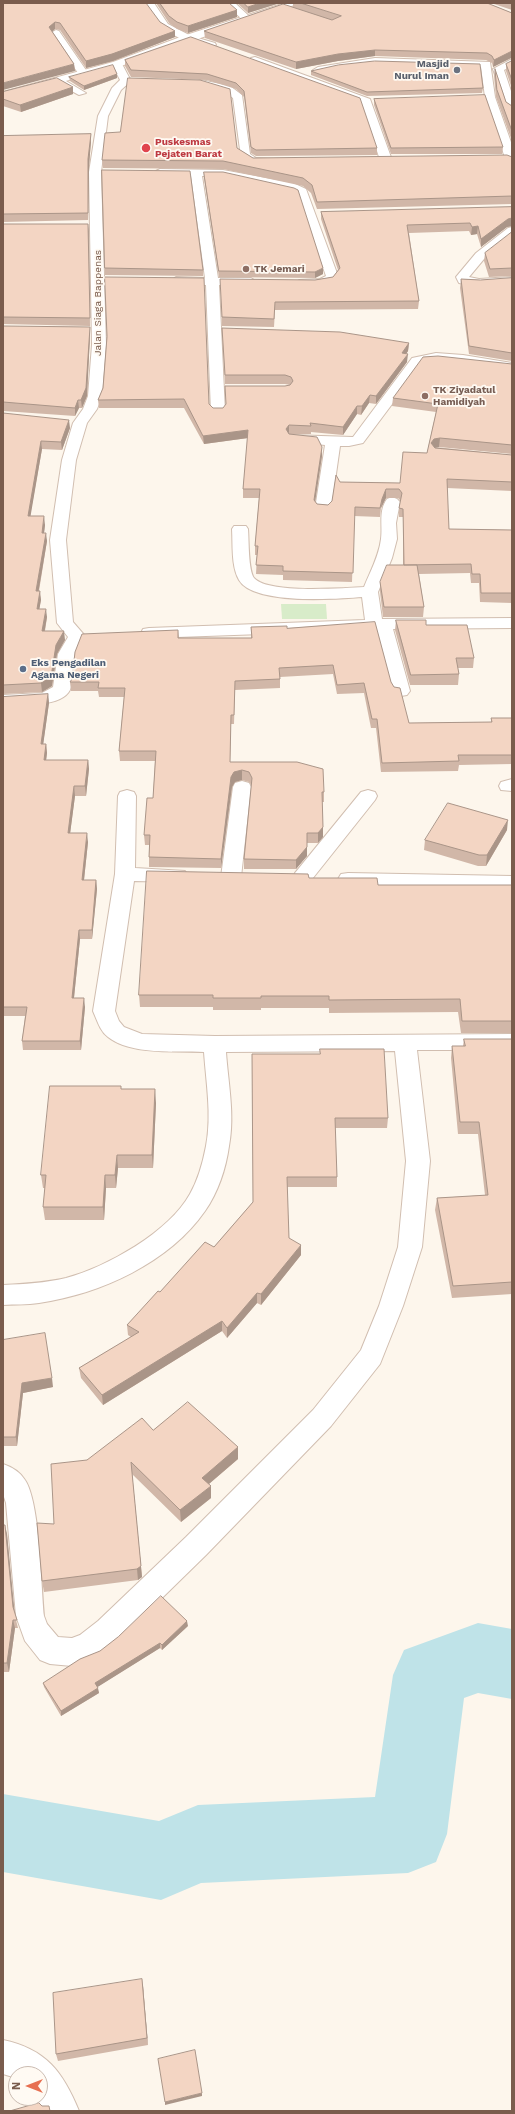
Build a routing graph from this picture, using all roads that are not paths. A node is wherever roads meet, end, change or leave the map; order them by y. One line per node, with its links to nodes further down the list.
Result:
1 (149, 3): 6 (street)
2 (229, 3): 4 (street)
3 (296, 7): 4 (street)
4 (246, 18): 6 (street)
5 (56, 33): 11 (street)
6 (187, 38): 7 (street); 10 (street)
7 (220, 48)
8 (242, 56): 12 (street)
9 (512, 62): 19 (street)
10 (117, 64): 11 (street); 14 (street)
11 (84, 73): 13 (street)
12 (295, 74): 20 (street); 21 (street)
13 (58, 80): 17 (lane); 18 (street)
14 (126, 81): 15 (street); 26 (street, Jalan Siaga Bappenas)
15 (138, 81)
16 (189, 82): 22 (street)
17 (82, 93)
18 (3, 95)
19 (512, 109)
20 (508, 159)
21 (371, 160)
22 (280, 161)
23 (150, 172): 24 (street)
24 (196, 172): 31 (street); 34 (street)
25 (83, 226): 26 (street)
26 (97, 226): 28 (street, Jalan Siaga Bappenas)
27 (512, 231): 32 (street)
28 (98, 280): 29 (street); 53 (street, Jalan Siaga Bappenas)
29 (114, 280)
30 (167, 281): 31 (street)
31 (212, 281): 33 (street); 35 (street)
32 (512, 281)
33 (260, 282)
34 (291, 283)
35 (216, 331): 36 (street); 40 (street)
36 (231, 331)
37 (512, 367): 44 (street)
38 (488, 370): 39 (street)
39 (512, 372)
40 (216, 389): 41 (street); 42 (street)
41 (232, 389)
42 (218, 412)
43 (294, 438): 44 (street)
44 (333, 441): 46 (street)
45 (392, 502): 48 (street)
46 (323, 509)
47 (240, 529): 48 (street)
48 (370, 592): 50 (street)
49 (512, 623): 50 (street)
50 (378, 625): 51 (street); 52 (street)
51 (133, 634)
52 (401, 691)
53 (3, 700)
54 (242, 787): 59 (street)
55 (127, 796): 57 (street)
56 (368, 796): 60 (street)
57 (125, 874): 58 (street); 63 (street)
58 (193, 876)
59 (231, 877)
60 (512, 882)
61 (405, 1042): 62 (street); 63 (street); 65 (street)
62 (512, 1042)
63 (215, 1044): 64 (street)
64 (3, 1295)
65 (3, 1476)
66 (3, 2057): 67 (street)
67 (27, 2066)
68 (48, 2085): 69 (street)
69 (62, 2111)

